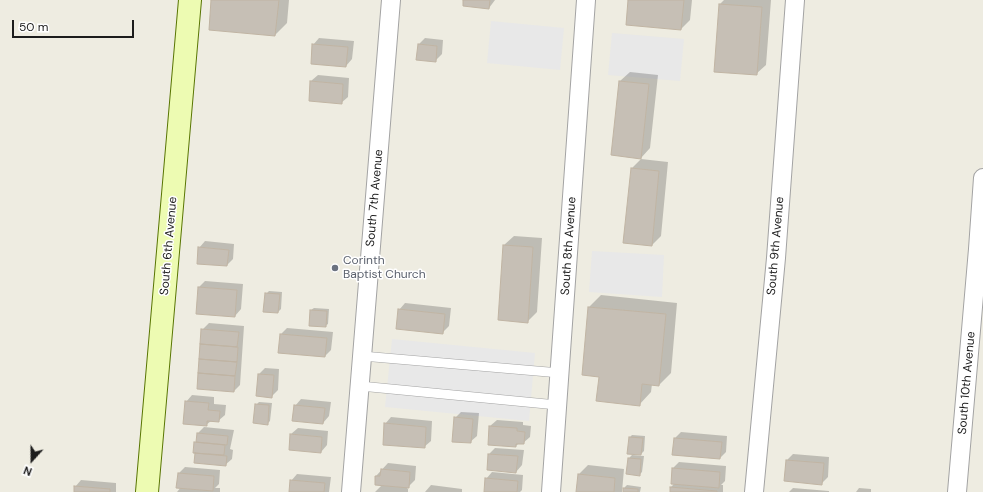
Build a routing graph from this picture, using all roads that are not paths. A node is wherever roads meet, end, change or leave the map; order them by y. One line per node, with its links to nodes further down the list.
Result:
1 (190, 0): 11 (street, South 6th Avenue)
2 (391, 0): 7 (street, South 7th Avenue)
3 (586, 0): 8 (street, South 8th Avenue)
4 (795, 0): 14 (street, South 9th Avenue)
5 (983, 178): 6 (street, South 10th Avenue)
6 (981, 249): 15 (street, South 10th Avenue)
7 (362, 356): 8 (lane); 9 (street, South 7th Avenue)
8 (560, 373): 10 (street, South 8th Avenue)
9 (360, 386): 10 (lane); 12 (street, South 7th Avenue)
10 (557, 405): 13 (street, South 8th Avenue)
11 (147, 492)
12 (351, 492)
13 (551, 492)
14 (754, 492)
15 (957, 492)

